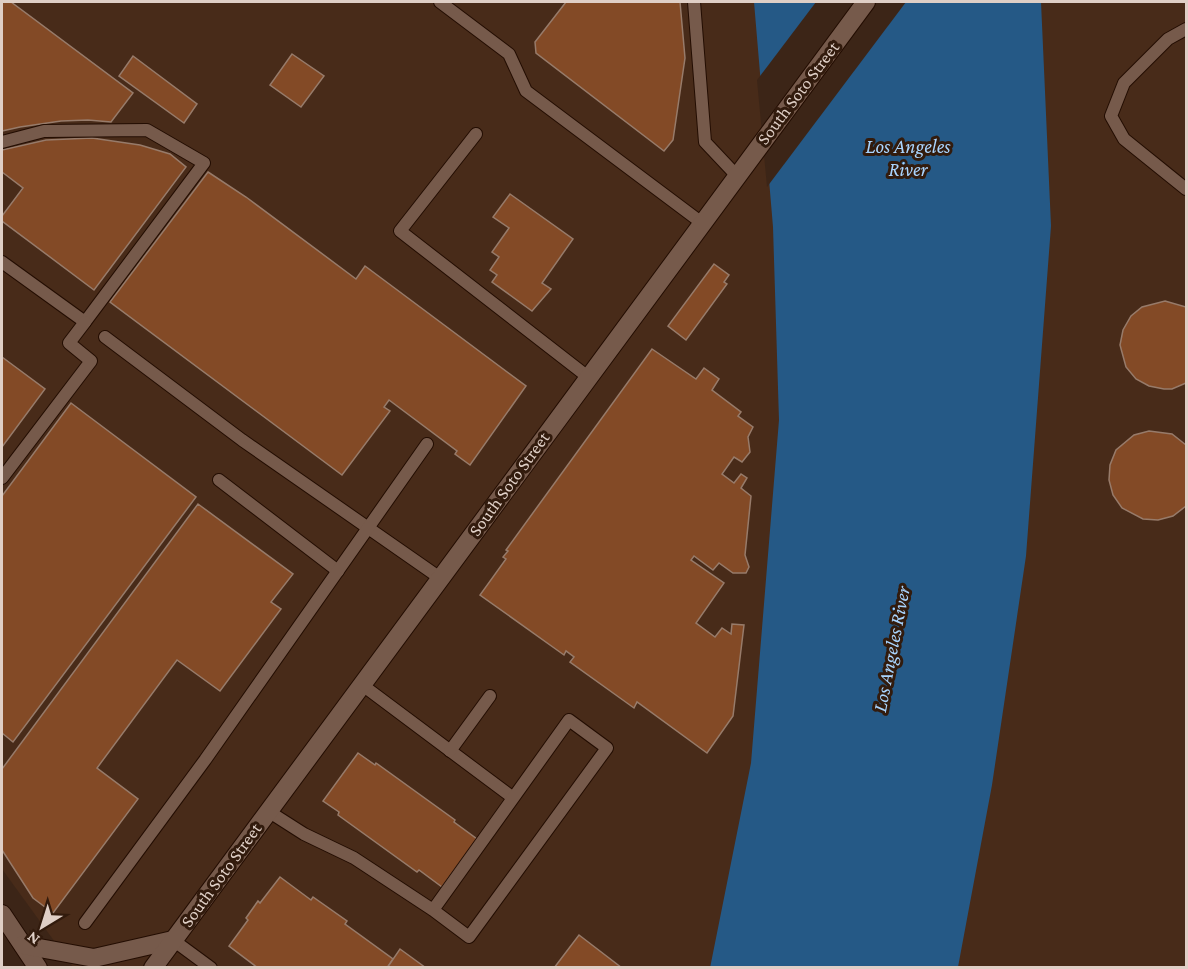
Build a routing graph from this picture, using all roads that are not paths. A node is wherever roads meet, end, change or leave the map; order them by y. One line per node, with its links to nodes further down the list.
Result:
1 (440, 2): 9 (lane)
2 (694, 2): 7 (lane)
3 (866, 2): 7 (main road, South Soto Street)
4 (1186, 29): 8 (lane)
5 (476, 134): 13 (lane)
6 (2, 142): 11 (lane)
7 (737, 176): 9 (main road, South Soto Street)
8 (1186, 189)
9 (702, 223): 13 (main road, South Soto Street)
10 (2, 262): 11 (lane)
11 (85, 322): 15 (lane)
12 (105, 337): 17 (lane)
13 (588, 377): 19 (main road, South Soto Street)
14 (427, 444): 17 (lane)
15 (2, 478)
16 (219, 480): 18 (lane)
17 (369, 527): 18 (lane); 19 (lane)
18 (338, 571): 27 (lane)
19 (440, 578): 20 (main road, South Soto Street)
20 (361, 684): 22 (lane); 24 (main road, South Soto Street)
21 (490, 696): 22 (lane)
22 (450, 751): 23 (lane)
23 (512, 797): 25 (lane); 25 (lane)
24 (268, 811): 25 (lane); 28 (main road, South Soto Street)
25 (433, 910)
26 (2, 914): 29 (main road)
27 (86, 923)
28 (173, 940): 29 (main road); 31 (main road, South Soto Street); 32 (lane)
29 (23, 945): 30 (main road)
30 (38, 968)
31 (153, 968)
32 (211, 968)

